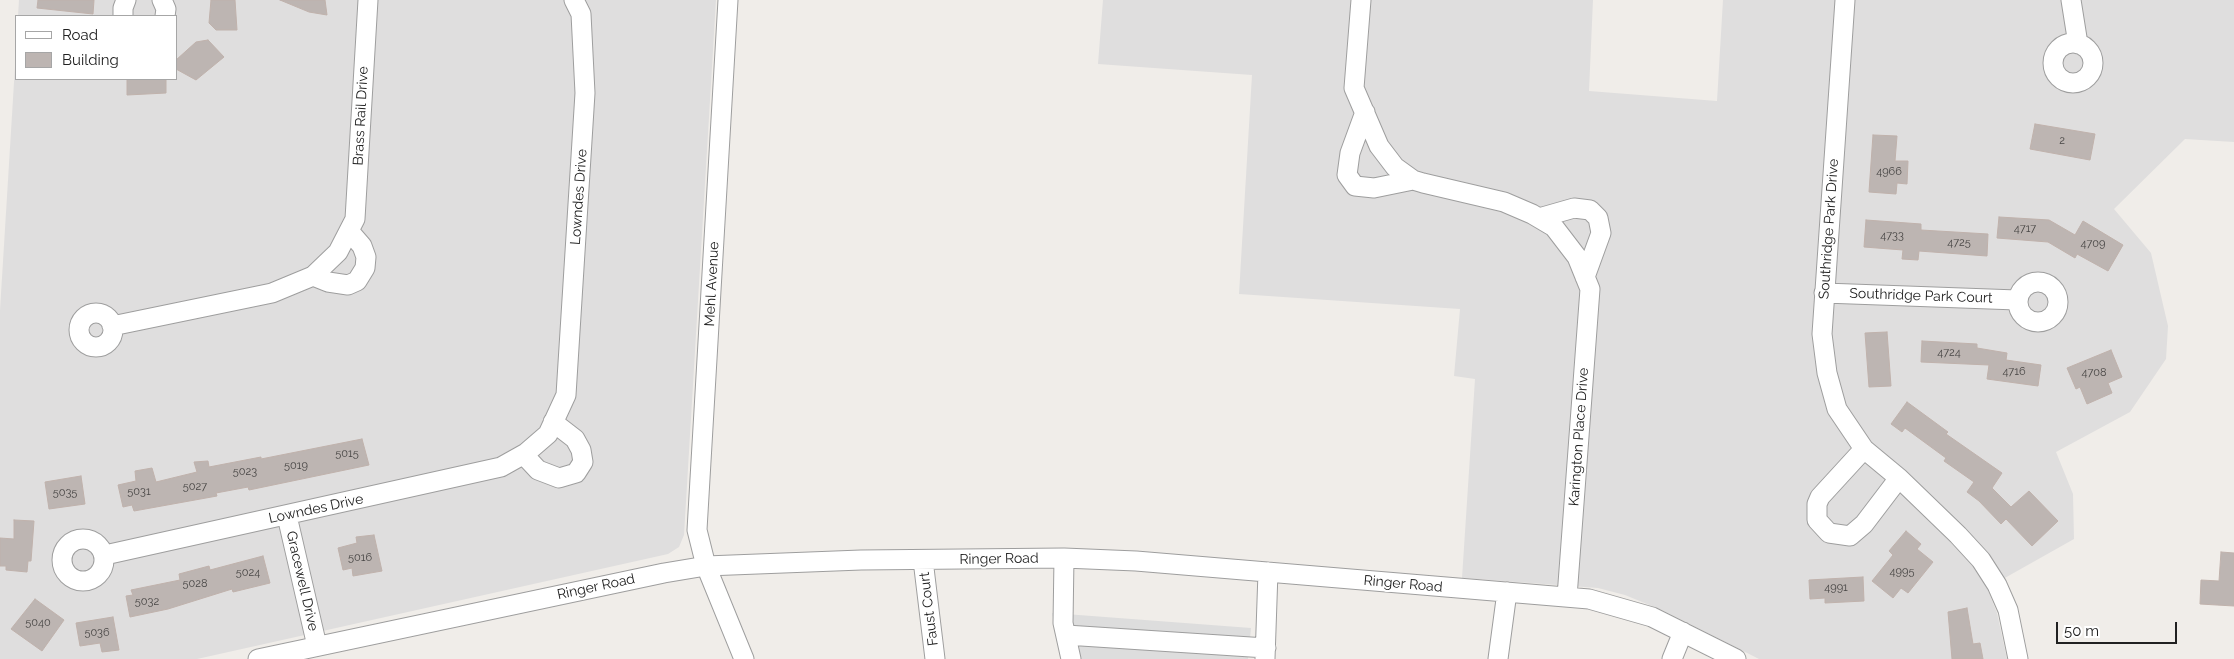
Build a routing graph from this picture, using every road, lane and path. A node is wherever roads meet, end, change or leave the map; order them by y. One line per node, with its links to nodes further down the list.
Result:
1 (126, 0): 9 (street)
2 (162, 0): 10 (street)
3 (368, 0): 15 (street, Brass Rail Drive)
4 (574, 0): 21 (street, Lowndes Drive)
5 (728, 0): 29 (street, Mehl Avenue)
6 (1361, 0): 12 (street, Karington Place Drive)
7 (1845, 0): 18 (street, Southridge Park Drive)
8 (2071, 0): 11 (street)
9 (123, 15)
10 (165, 15)
11 (2078, 44)
12 (1365, 112): 13 (street, Karington Place Drive); 13 (street, Karington Place Drive)
13 (1413, 180): 14 (street, Karington Place Drive)
14 (1539, 218): 17 (street, Karington Place Drive); 17 (street, Karington Place Drive)
15 (349, 231): 16 (street, Brass Rail Drive); 16 (street)
16 (313, 276): 20 (street, Brass Rail Drive)
17 (1585, 277): 32 (street, Karington Place Drive)
18 (1824, 293): 19 (street, Southridge Park Court); 22 (street, Southridge Park Drive)
19 (2017, 300)
20 (112, 326)
21 (553, 422): 23 (street, Lowndes Drive); 23 (street)
22 (1864, 449): 24 (street, Southridge Park Drive); 24 (street)
23 (524, 455): 25 (street, Lowndes Drive)
24 (1899, 478): 44 (street, Southridge Park Drive)
25 (287, 516): 26 (street, Lowndes Drive); 35 (street, Gracewell Drive)
26 (104, 555)
27 (1064, 558): 28 (street, Ringer Road); 30 (street, Ringer Road); 34 (street)
28 (923, 560): 29 (street, Ringer Road); 39 (street, Faust Court)
29 (706, 566): 35 (street, Ringer Road); 38 (street, Mehl Avenue)
30 (1268, 572): 31 (street, Ringer Road); 36 (street)
31 (1508, 592): 32 (street, Ringer Road); 41 (street)
32 (1567, 597): 33 (street, Ringer Road)
33 (1683, 632): 42 (street); 43 (street, Ringer Road)
34 (1066, 635): 36 (street); 40 (street)
35 (317, 646): 37 (street, Ringer Road)
36 (1266, 654)
37 (258, 659)
38 (744, 659)
39 (935, 659)
40 (1071, 659)
41 (1498, 659)
42 (1672, 659)
43 (1736, 659)
44 (2018, 659)

